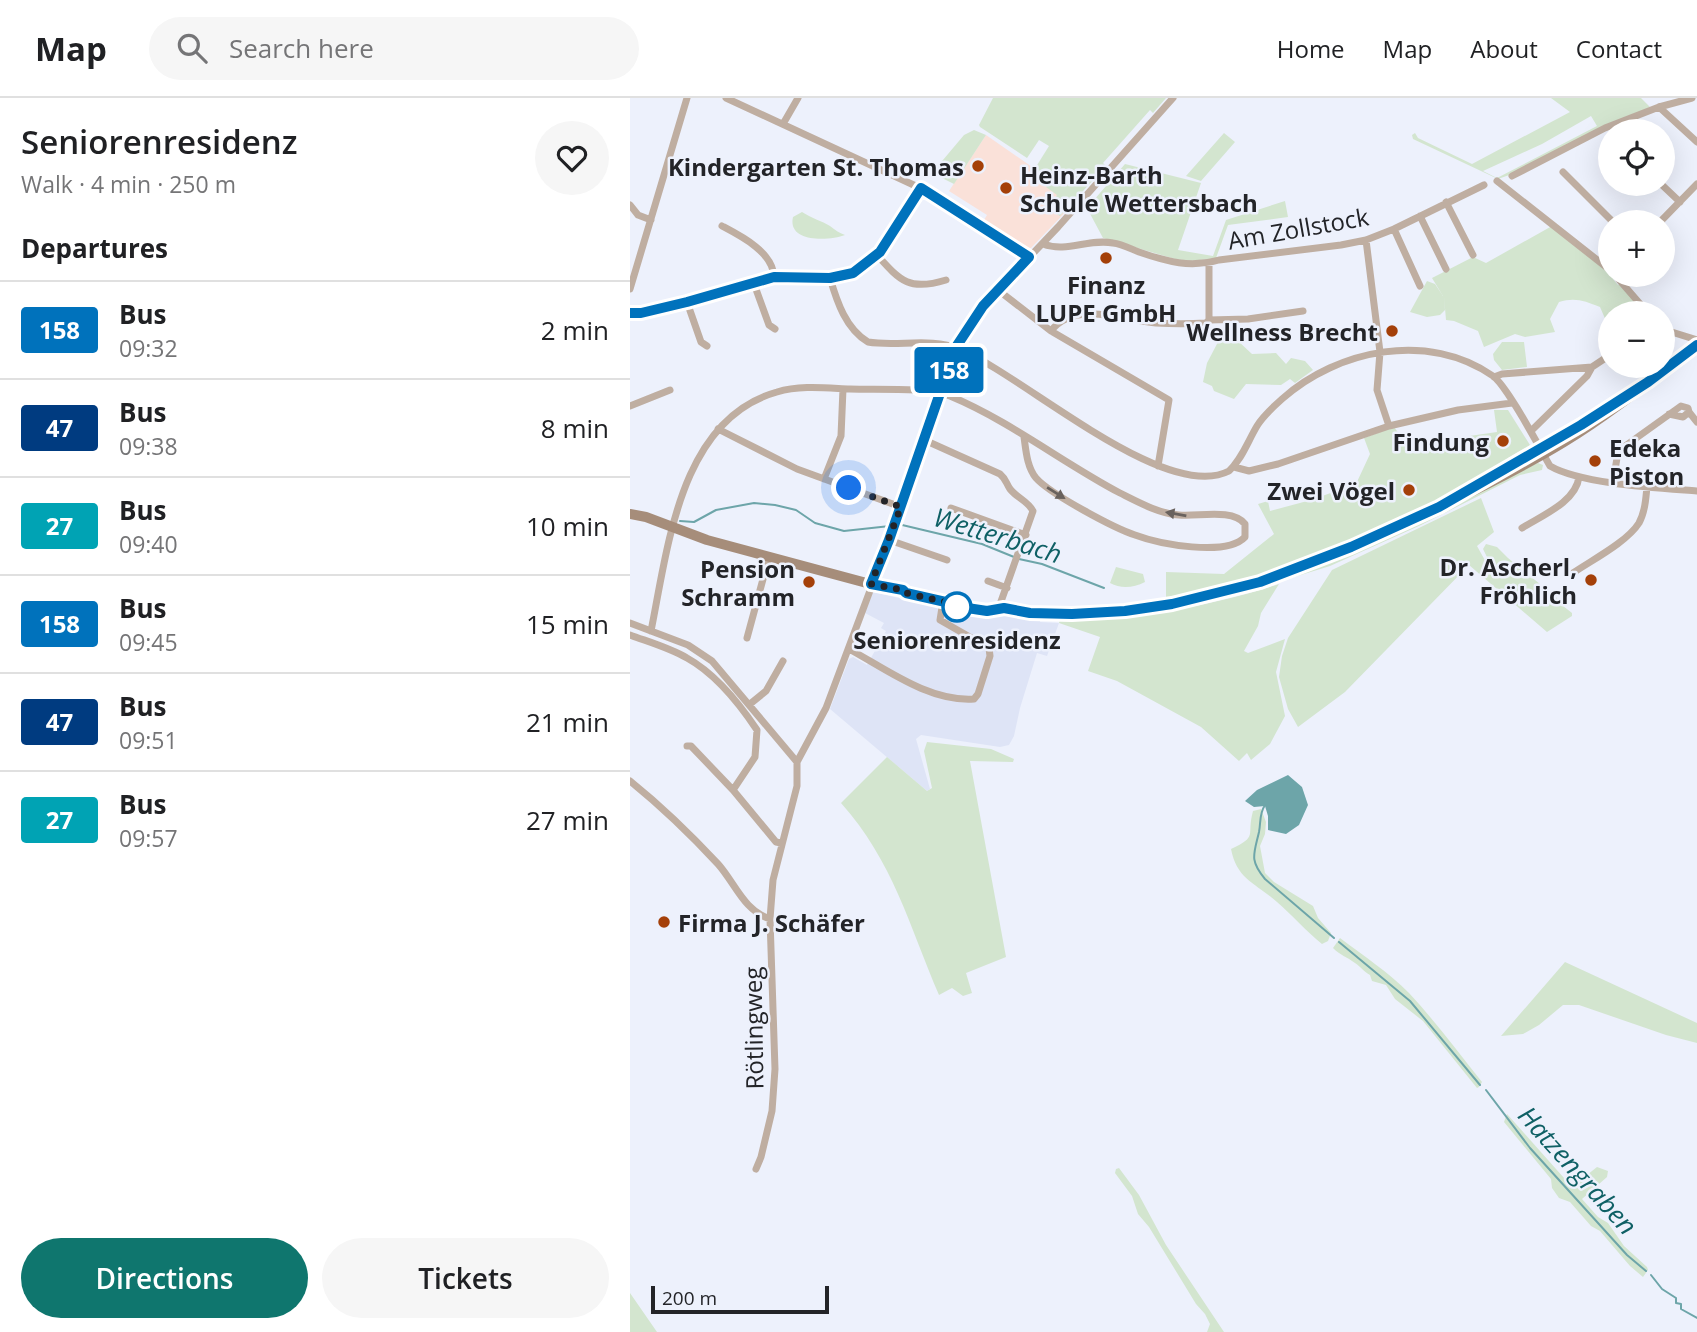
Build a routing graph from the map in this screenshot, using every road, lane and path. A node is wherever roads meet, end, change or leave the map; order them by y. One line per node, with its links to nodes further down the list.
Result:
1 (687, 98): 22 (street)
2 (726, 98): 7 (street)
3 (798, 98): 7 (street)
4 (1173, 98): 26 (street)
5 (1692, 98): 6 (street)
6 (1660, 107): 8 (street); 10 (street)
7 (783, 124): 14 (street)
8 (1697, 142)
9 (1563, 172): 19 (street)
10 (1511, 176)
11 (1497, 181): 30 (street)
12 (1697, 184): 17 (street)
13 (1484, 185): 16 (street, Am Zollstock)
14 (921, 188): 27 (street); 29 (street)
15 (1674, 196): 17 (street)
16 (1446, 202): 21 (street, Am Zollstock); 28 (street)
17 (1680, 202): 20 (street)
18 (630, 205): 22 (street)
19 (1601, 210)
20 (1672, 210)
21 (1420, 216): 24 (street, Am Zollstock); 32 (street)
22 (651, 220): 39 (street)
23 (722, 226): 33 (street)
24 (1394, 229): 25 (street, Am Zollstock); 37 (street, Am Zollstock)
25 (1366, 240): 31 (street, Am Zollstock); 53 (street)
26 (1043, 244): 29 (street); 31 (street, Am Zollstock)
27 (877, 255): 34 (street); 35 (street)
28 (1473, 255)
29 (1029, 257): 40 (street)
30 (1598, 261)
31 (1209, 264): 45 (street)
32 (1447, 269)
33 (774, 277): 34 (street); 36 (street)
34 (830, 278): 52 (street)
35 (946, 280)
36 (753, 281): 42 (street); 46 (street)
37 (1420, 285)
38 (1627, 287): 41 (street)
39 (630, 289)
40 (998, 290): 47 (street); 52 (street)
41 (1638, 301)
42 (687, 302): 44 (street); 51 (street)
43 (1303, 311): 45 (street)
44 (630, 313)
45 (1209, 320): 47 (street)
46 (775, 329)
47 (1051, 331): 69 (street)
48 (1675, 333): 49 (street)
49 (1697, 340)
50 (1697, 345): 68 (main road)
51 (707, 346)
52 (956, 347): 59 (street); 69 (street)
53 (1380, 352): 56 (street); 63 (street); 70 (street)
54 (1598, 363): 55 (street)
55 (1592, 367): 56 (street); 65 (street)
56 (1494, 377): 60 (street)
57 (843, 389): 59 (street); 64 (street); 72 (street)
58 (670, 390): 61 (street)
59 (942, 393): 66 (street); 76 (street)
60 (1512, 403): 63 (street); 65 (street)
61 (630, 406)
62 (1697, 422): 73 (street)
63 (1389, 426): 70 (street)
64 (718, 429): 72 (street); 79 (street)
65 (1531, 431): 68 (street)
66 (1024, 437): 66 (street, one-way to 66)
67 (931, 443): 81 (street)
68 (1542, 452): 71 (street); 90 (main road)
69 (1158, 466): 70 (street)
70 (1231, 470)
71 (1578, 477): 73 (street); 80 (street)
72 (824, 480): 76 (street)
73 (1613, 482): 74 (street)
74 (1647, 486): 75 (street); 85 (street)
75 (1697, 491)
76 (901, 507): 82 (street)
77 (951, 508): 81 (street)
78 (630, 514): 79 (main road)
79 (673, 528): 83 (main road); 92 (street)
80 (1522, 528)
81 (1026, 535): 88 (street)
82 (889, 540): 84 (street); 87 (street)
83 (769, 557): 87 (main road); 94 (street)
84 (947, 560)
85 (1573, 573)
86 (988, 581): 88 (street)
87 (871, 584): 89 (main road); 95 (street)
88 (1007, 588): 90 (street)
89 (946, 602): 90 (main road); 95 (street)
90 (1000, 610)
91 (630, 623): 92 (street)
92 (651, 631): 97 (street)
93 (630, 635): 101 (street)
94 (747, 638)
95 (849, 649): 99 (street)
96 (783, 661): 97 (street)
97 (750, 704): 99 (street)
98 (687, 746): 101 (street)
99 (797, 762): 102 (street, Rötlingweg)
100 (630, 781): 103 (street)
101 (733, 790): 102 (street)
102 (781, 843): 103 (street, Rötlingweg)
103 (770, 919): 104 (street, Rötlingweg)
104 (756, 1169)

